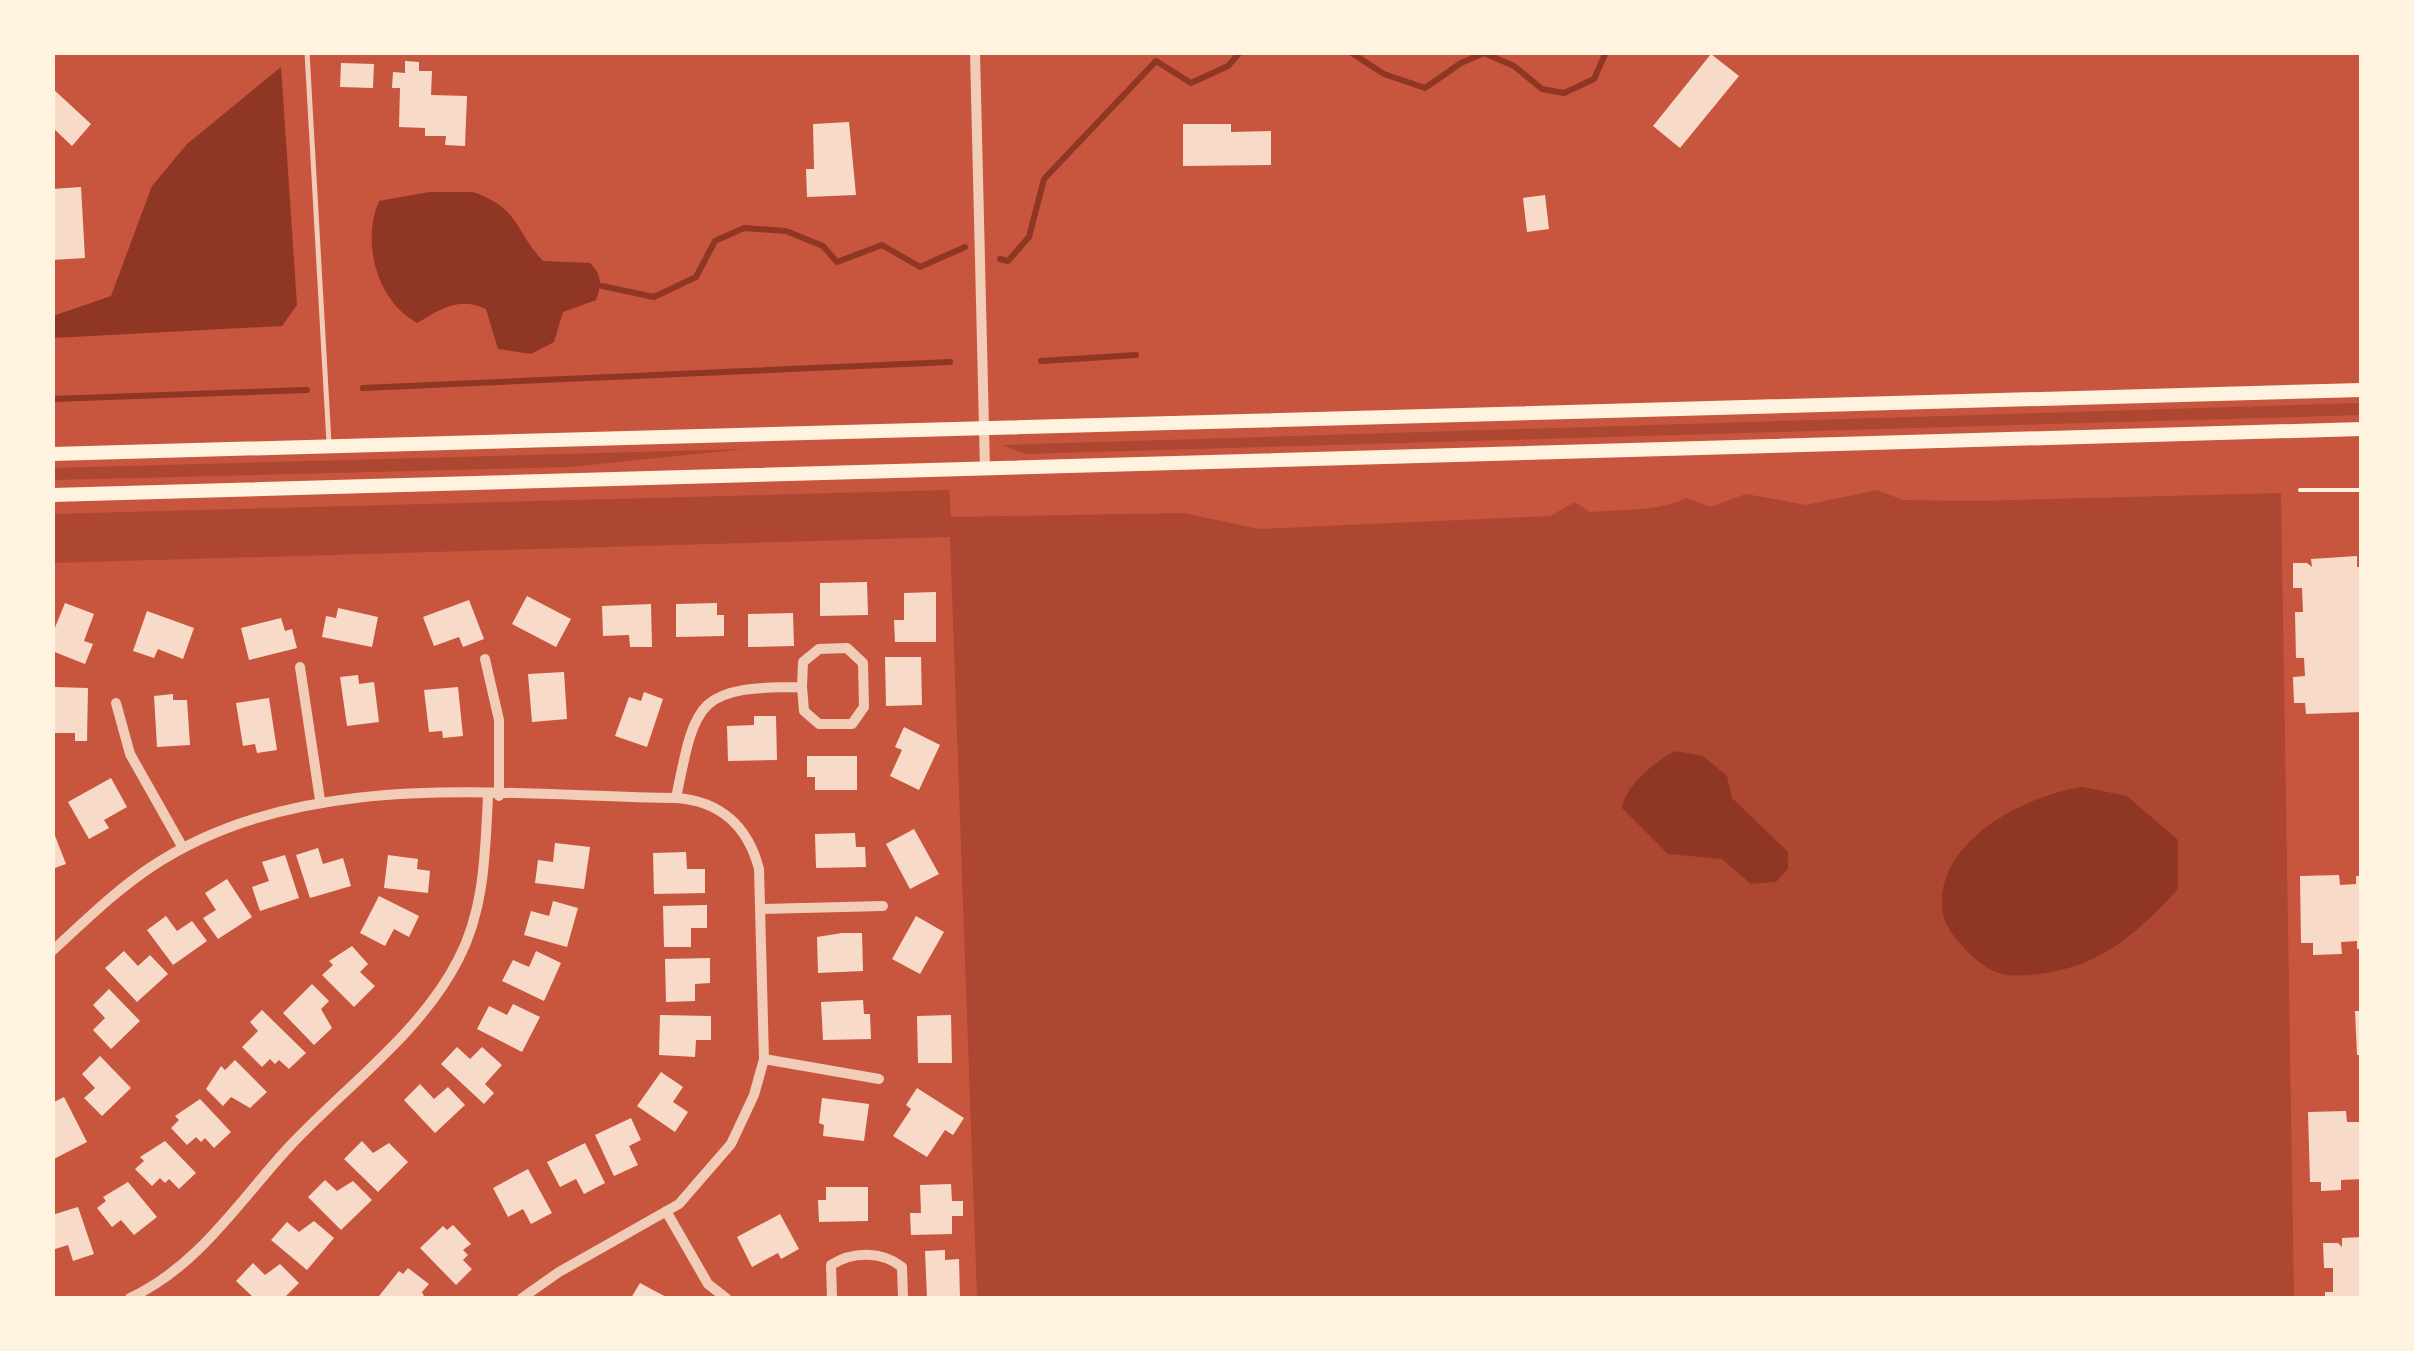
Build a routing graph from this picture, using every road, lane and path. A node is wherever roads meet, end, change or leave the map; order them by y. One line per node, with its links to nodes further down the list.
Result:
1 (307, 52): 6 (lane)
2 (975, 52): 4 (street)
3 (2362, 390): 4 (main road)
4 (984, 429): 6 (main road); 8 (street)
5 (2362, 429): 8 (main road)
6 (330, 446): 7 (main road)
7 (52, 454)
8 (986, 469): 11 (main road)
9 (2300, 490): 10 (path)
10 (2362, 490)
11 (52, 494)
12 (485, 660): 16 (street)
13 (300, 666): 18 (street)
14 (802, 687): 14 (street); 17 (street)
15 (116, 704): 19 (street)
16 (493, 796): 17 (street); 18 (street); 26 (street)
17 (676, 798): 21 (street)
18 (320, 800): 19 (street)
19 (182, 848): 22 (street)
20 (882, 906): 21 (street)
21 (761, 909): 23 (street)
22 (52, 951)
23 (764, 1059): 24 (street); 25 (street)
24 (880, 1080)
25 (666, 1212): 27 (street); 28 (street)
26 (130, 1298)
27 (522, 1298)
28 (726, 1298)
29 (832, 1298): 30 (street)
30 (903, 1298)

